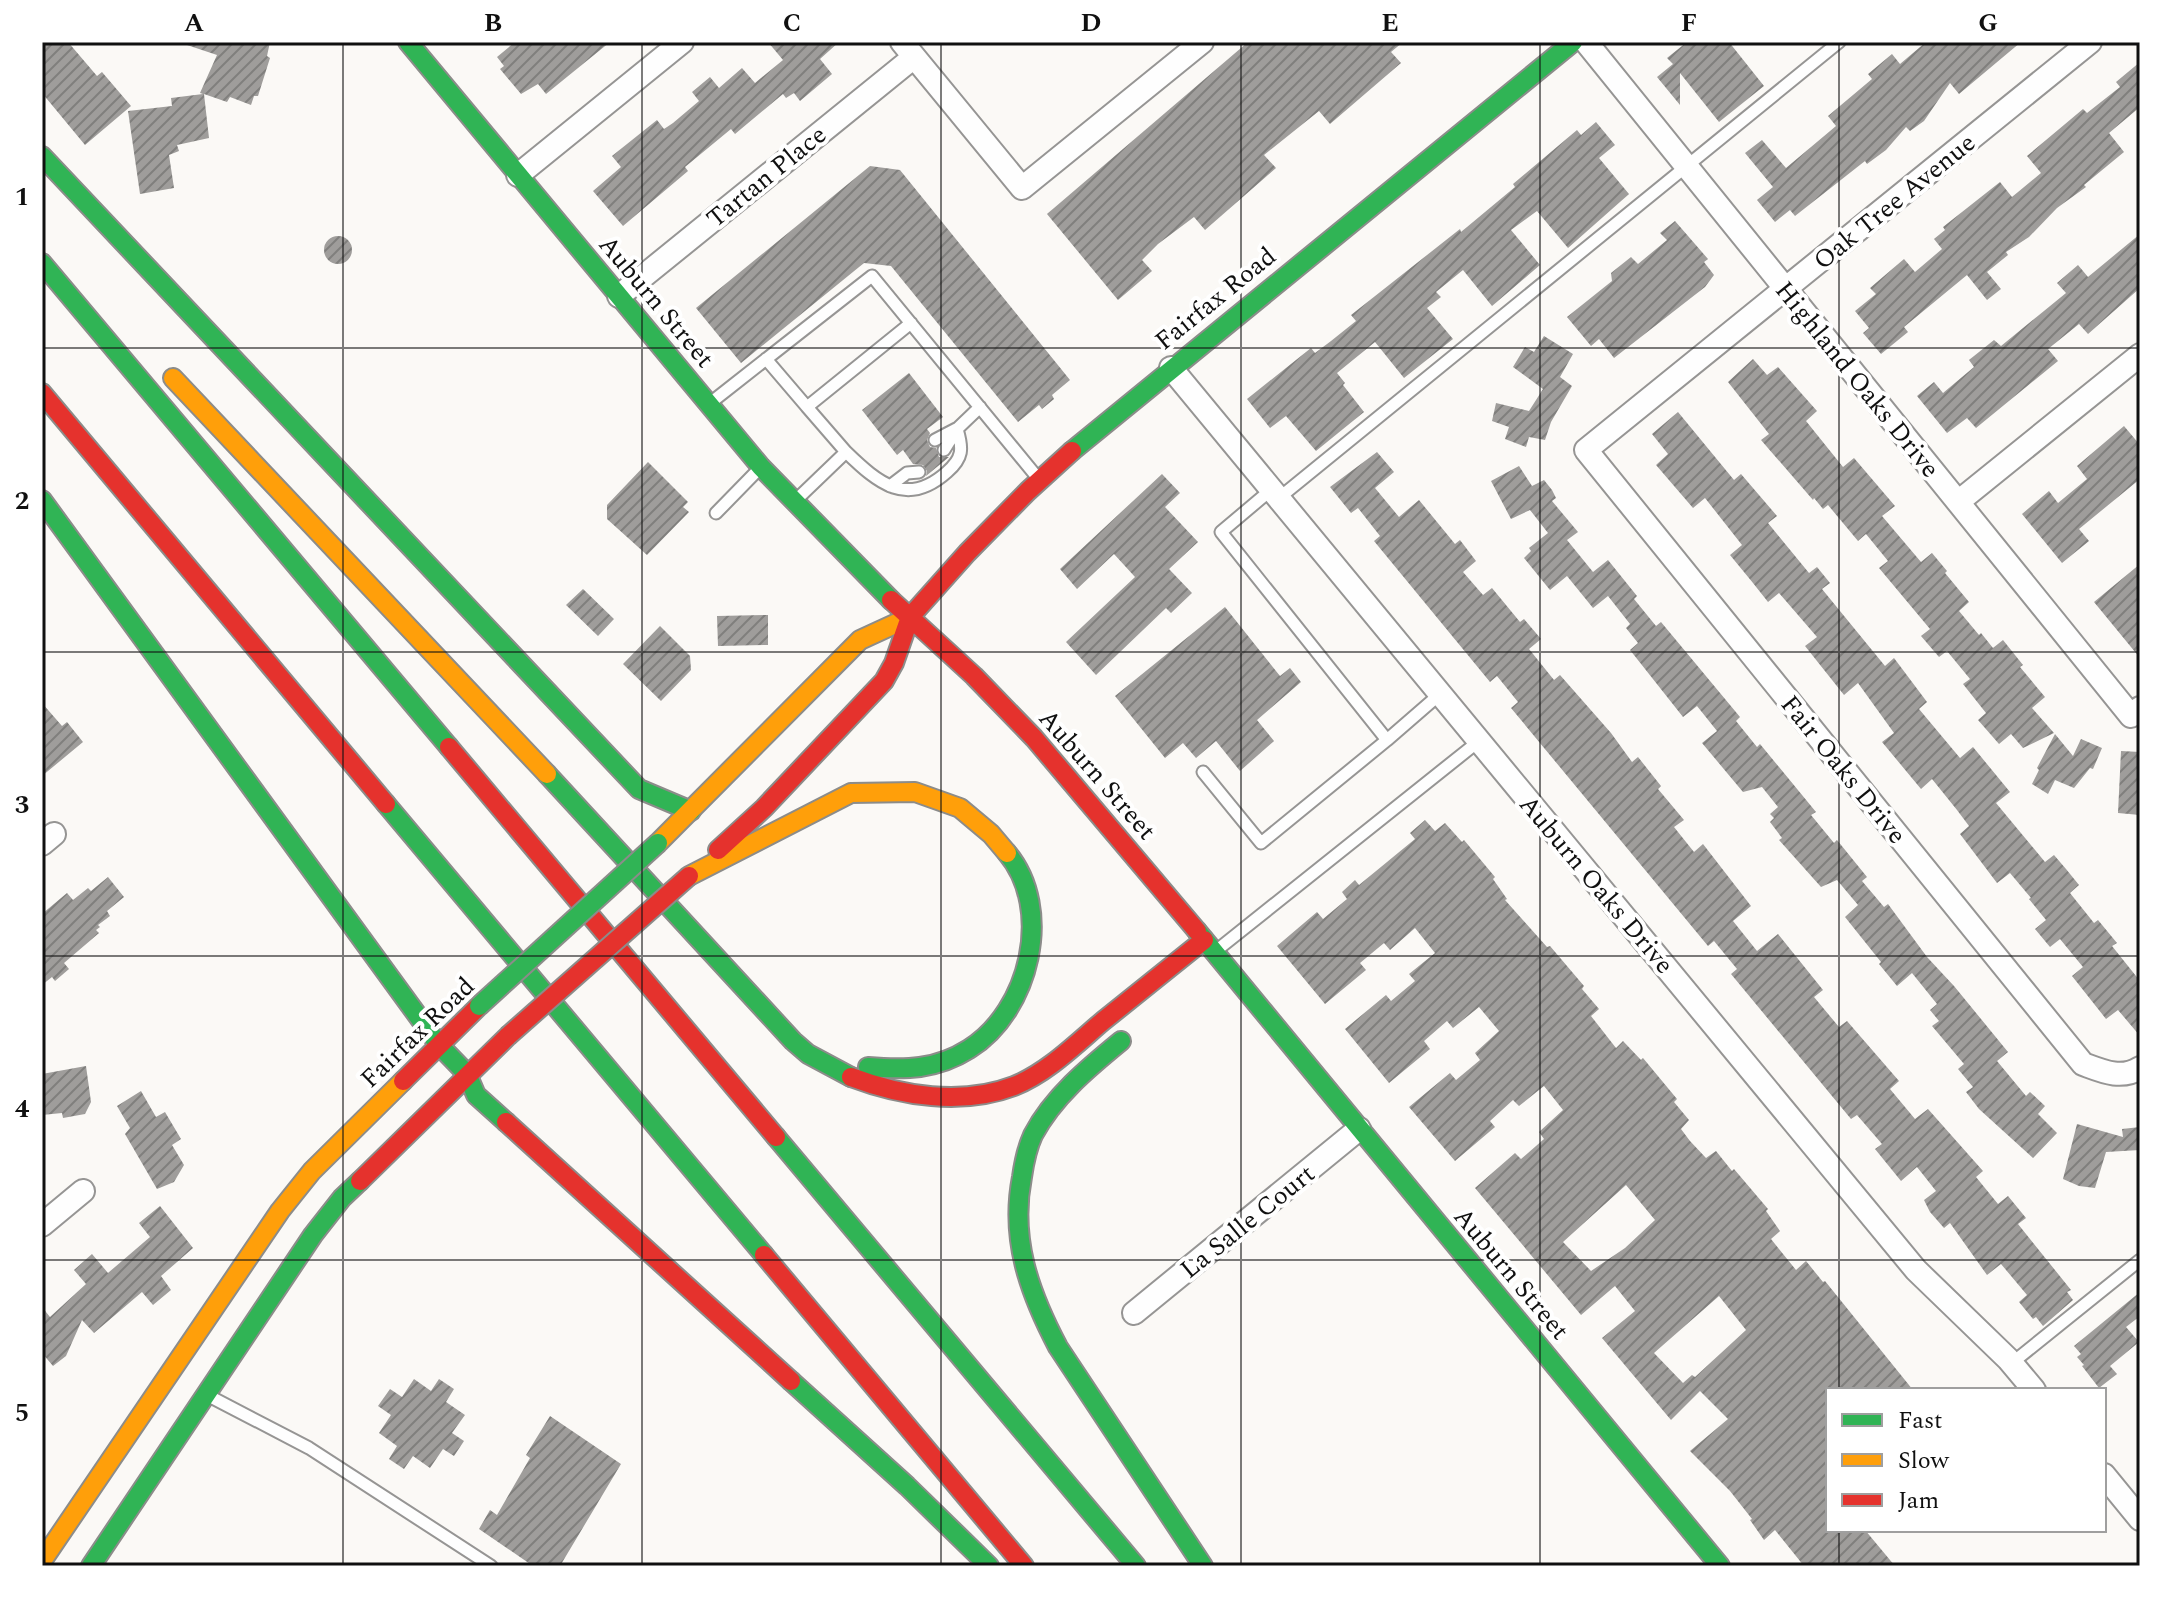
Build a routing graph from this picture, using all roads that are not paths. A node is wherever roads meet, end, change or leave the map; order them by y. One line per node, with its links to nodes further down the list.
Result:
1 (408, 42): 11 (main road, Auburn Street)
2 (682, 42): 11 (street)
3 (1202, 42): 8 (street)
4 (1573, 42): 20 (main road, Fairfax Road)
5 (1586, 42): 10 (street, Highland Oaks Drive)
6 (1839, 42): 10 (lane)
7 (2090, 42): 14 (street, Oak Tree Avenue)
8 (909, 47): 15 (street, Tartan Place)
9 (42, 156): 45 (main road)
10 (1686, 166): 14 (street, Highland Oaks Drive); 34 (lane)
11 (518, 175): 15 (main road, Auburn Street)
12 (46, 256): 13 (main road); 68 (main road)
13 (86, 287)
14 (1785, 288): 28 (street, Oak Tree Avenue); 37 (street, Highland Oaks Drive)
15 (619, 296): 22 (main road, Auburn Street)
16 (911, 323): 18 (lane); 23 (lane); 24 (lane)
17 (2140, 355): 37 (street)
18 (766, 359): 22 (lane); 23 (lane)
19 (163, 368): 48 (main road)
20 (1171, 368): 32 (main road, Fairfax Road); 34 (street, Auburn Oaks Drive)
21 (42, 393): 67 (main road)
22 (708, 405): 31 (main road, Auburn Street)
23 (807, 407): 29 (lane)
24 (980, 407): 25 (lane); 32 (lane)
25 (957, 429): 26 (lane); 27 (lane); 33 (lane)
26 (935, 440)
27 (944, 450)
28 (1586, 450): 51 (street, Fair Oaks Drive)
29 (846, 452): 33 (lane); 36 (lane)
30 (910, 460): 33 (lane)
31 (761, 467): 36 (main road, Auburn Street); 38 (lane)
32 (1040, 481): 39 (main road, Fairfax Road)
33 (890, 486)
34 (1275, 494): 40 (street, Auburn Oaks Drive); 42 (lane)
35 (42, 500): 50 (main road)
36 (793, 502): 39 (main road, Auburn Street)
37 (1958, 502): 41 (street, Highland Oaks Drive)
38 (716, 513)
39 (910, 617): 45 (main road, Fairfax Road); 46 (main road, Fairfax Road); 47 (main road, Auburn Street)
40 (1440, 694): 42 (lane); 43 (street, Auburn Oaks Drive)
41 (2136, 712)
42 (1387, 740): 44 (lane)
43 (1479, 741): 47 (lane); 58 (street, Auburn Oaks Drive)
44 (1203, 772)
45 (691, 811): 50 (main road, Fairfax Road, bridge)
46 (689, 876): 48 (main road); 52 (main road, Fairfax Road, bridge)
47 (1211, 955): 48 (main road); 53 (main road, Auburn Street)
48 (769, 1015)
49 (1130, 1034): 69 (main road)
50 (439, 1045): 52 (main road); 63 (main road, Fairfax Road)
51 (2140, 1068)
52 (467, 1074): 60 (main road, Fairfax Road); 66 (main road)
53 (1359, 1129): 57 (street, La Salle Court); 70 (main road, Auburn Street)
54 (83, 1191): 55 (street)
55 (42, 1225)
56 (2140, 1260): 58 (lane)
57 (1134, 1313)
58 (2012, 1363): 59 (street, Auburn Oaks Drive)
59 (2032, 1388)
60 (205, 1394): 64 (main road, Fairfax Road); 65 (lane)
61 (2106, 1477): 62 (street)
62 (2140, 1519)
63 (46, 1561)
64 (91, 1566)
65 (491, 1566)
66 (989, 1566)
67 (1024, 1566)
68 (1136, 1566)
69 (1203, 1566)
70 (1720, 1566)

